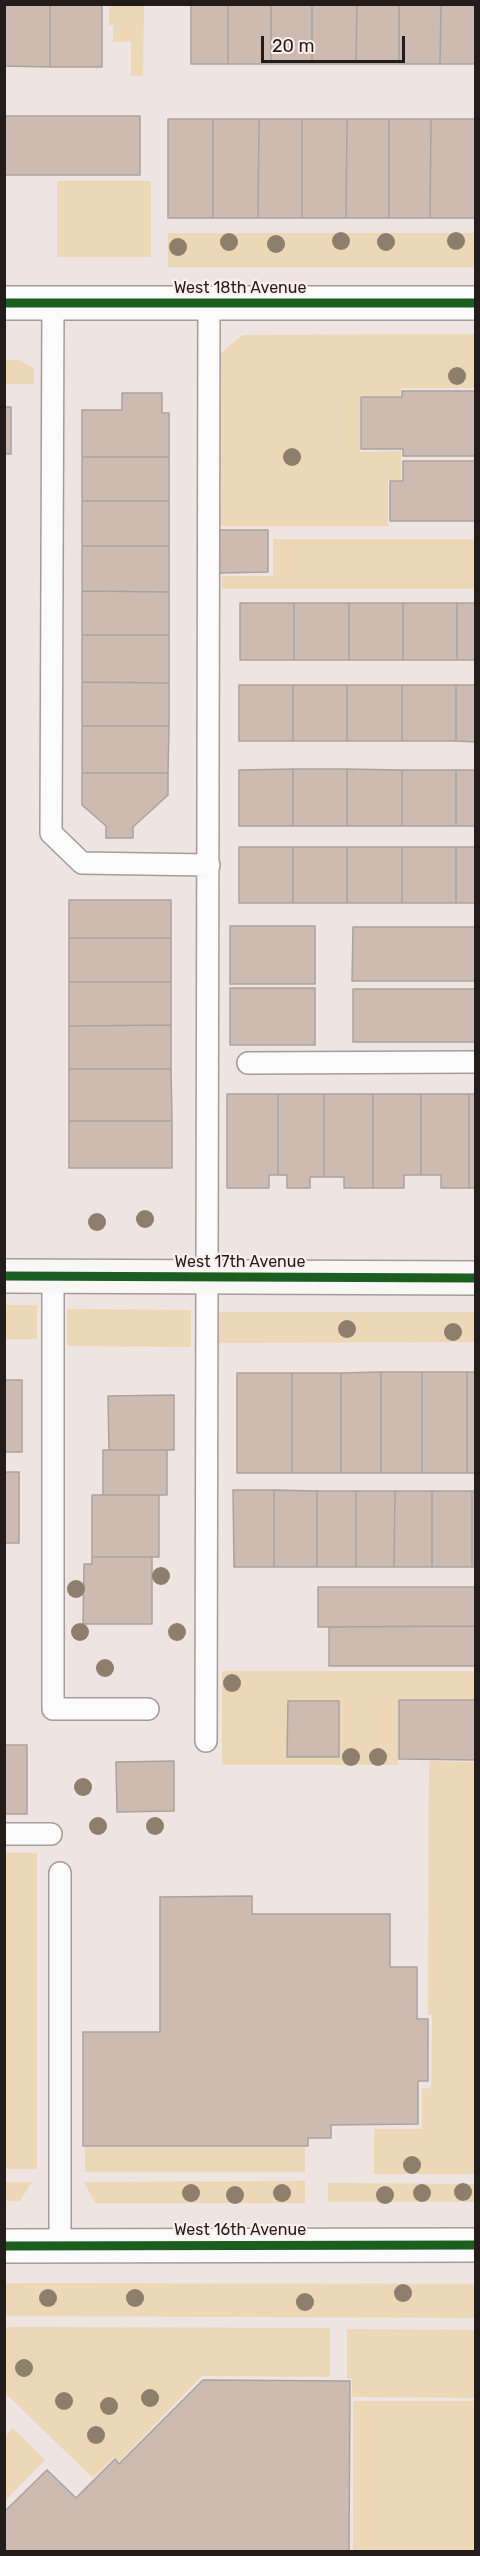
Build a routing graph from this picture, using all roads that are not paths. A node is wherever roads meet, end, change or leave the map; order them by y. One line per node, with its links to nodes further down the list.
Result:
1 (4, 303): 2 (street, West 18th Avenue)
2 (53, 303): 3 (street, West 18th Avenue); 5 (lane)
3 (209, 303): 4 (street, West 18th Avenue); 5 (lane)
4 (476, 303)
5 (209, 865): 10 (lane)
6 (476, 1062): 7 (lane)
7 (248, 1063)
8 (4, 1276): 9 (street, West 17th Avenue)
9 (53, 1276): 10 (street, West 17th Avenue); 12 (lane)
10 (208, 1277): 11 (street, West 17th Avenue); 13 (lane)
11 (476, 1278)
12 (148, 1708)
13 (206, 1741)
14 (4, 1834): 15 (lane)
15 (51, 1834)
16 (60, 1873): 19 (lane)
17 (476, 2245): 19 (street, West 16th Avenue)
18 (4, 2246): 19 (street, West 16th Avenue)
19 (60, 2246)

